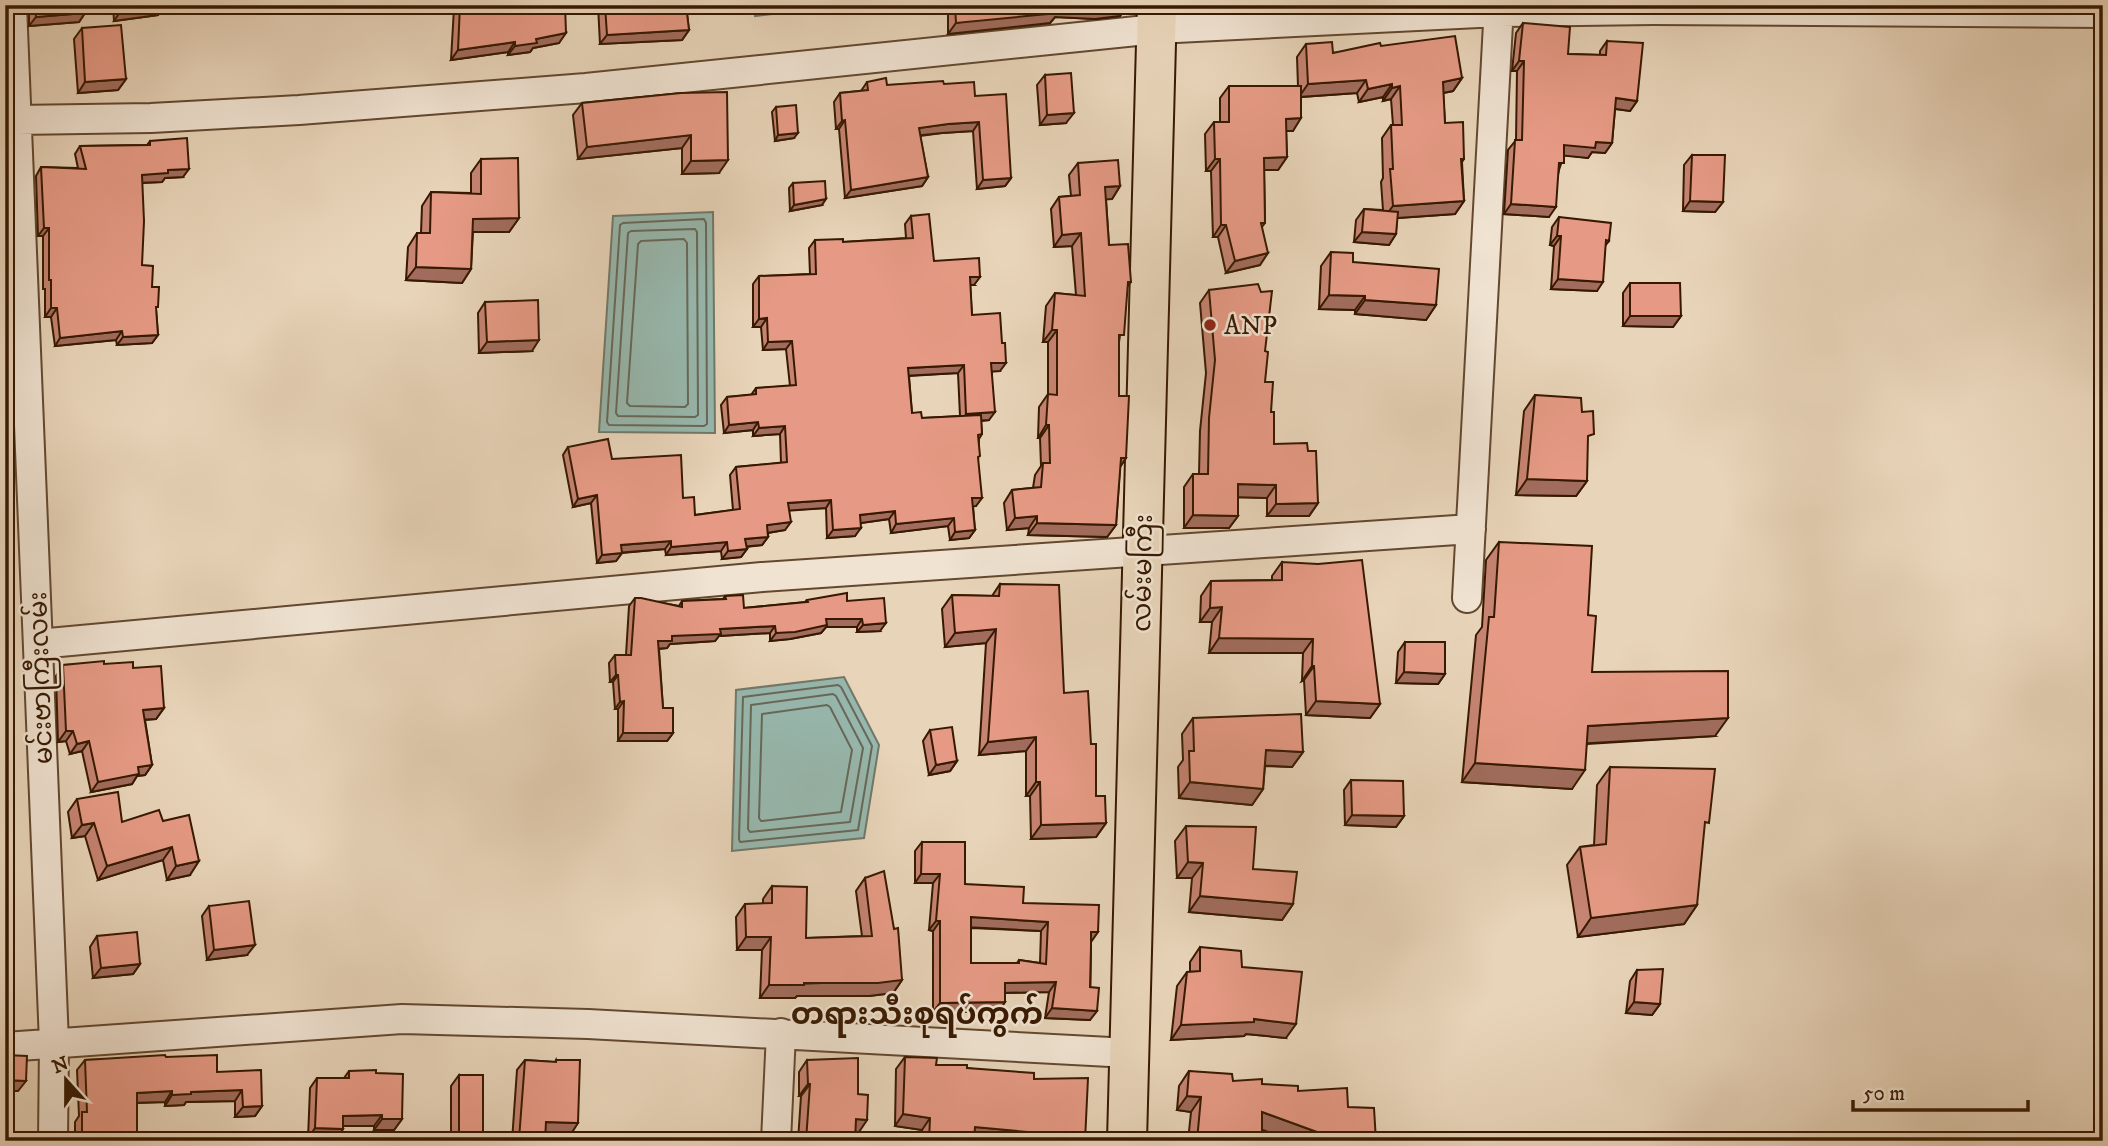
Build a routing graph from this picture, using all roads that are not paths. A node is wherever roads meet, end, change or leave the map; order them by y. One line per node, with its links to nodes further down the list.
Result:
1 (12, 5): 5 (street, မင်းဗာကြီးလမ်း)
2 (1499, 9): 3 (street); 4 (street); 6 (street)
3 (2103, 13)
4 (1156, 17): 5 (street); 7 (main road, လမ်းမကြီး)
5 (11, 122): 9 (street, မင်းဗာကြီးလမ်း)
6 (1471, 529): 7 (street); 8 (street)
7 (1142, 550): 9 (street); 13 (main road, လမ်းမကြီး)
8 (1467, 598)
9 (38, 644): 11 (street, မင်းဗာကြီးလမ်း)
10 (781, 1033): 11 (street); 13 (street); 15 (street)
11 (54, 1043): 12 (street); 14 (street, မင်းဗာကြီးလမ်း)
12 (5, 1047)
13 (1129, 1052): 16 (main road, လမ်းမကြီး)
14 (53, 1141)
15 (776, 1141)
16 (1127, 1141)

